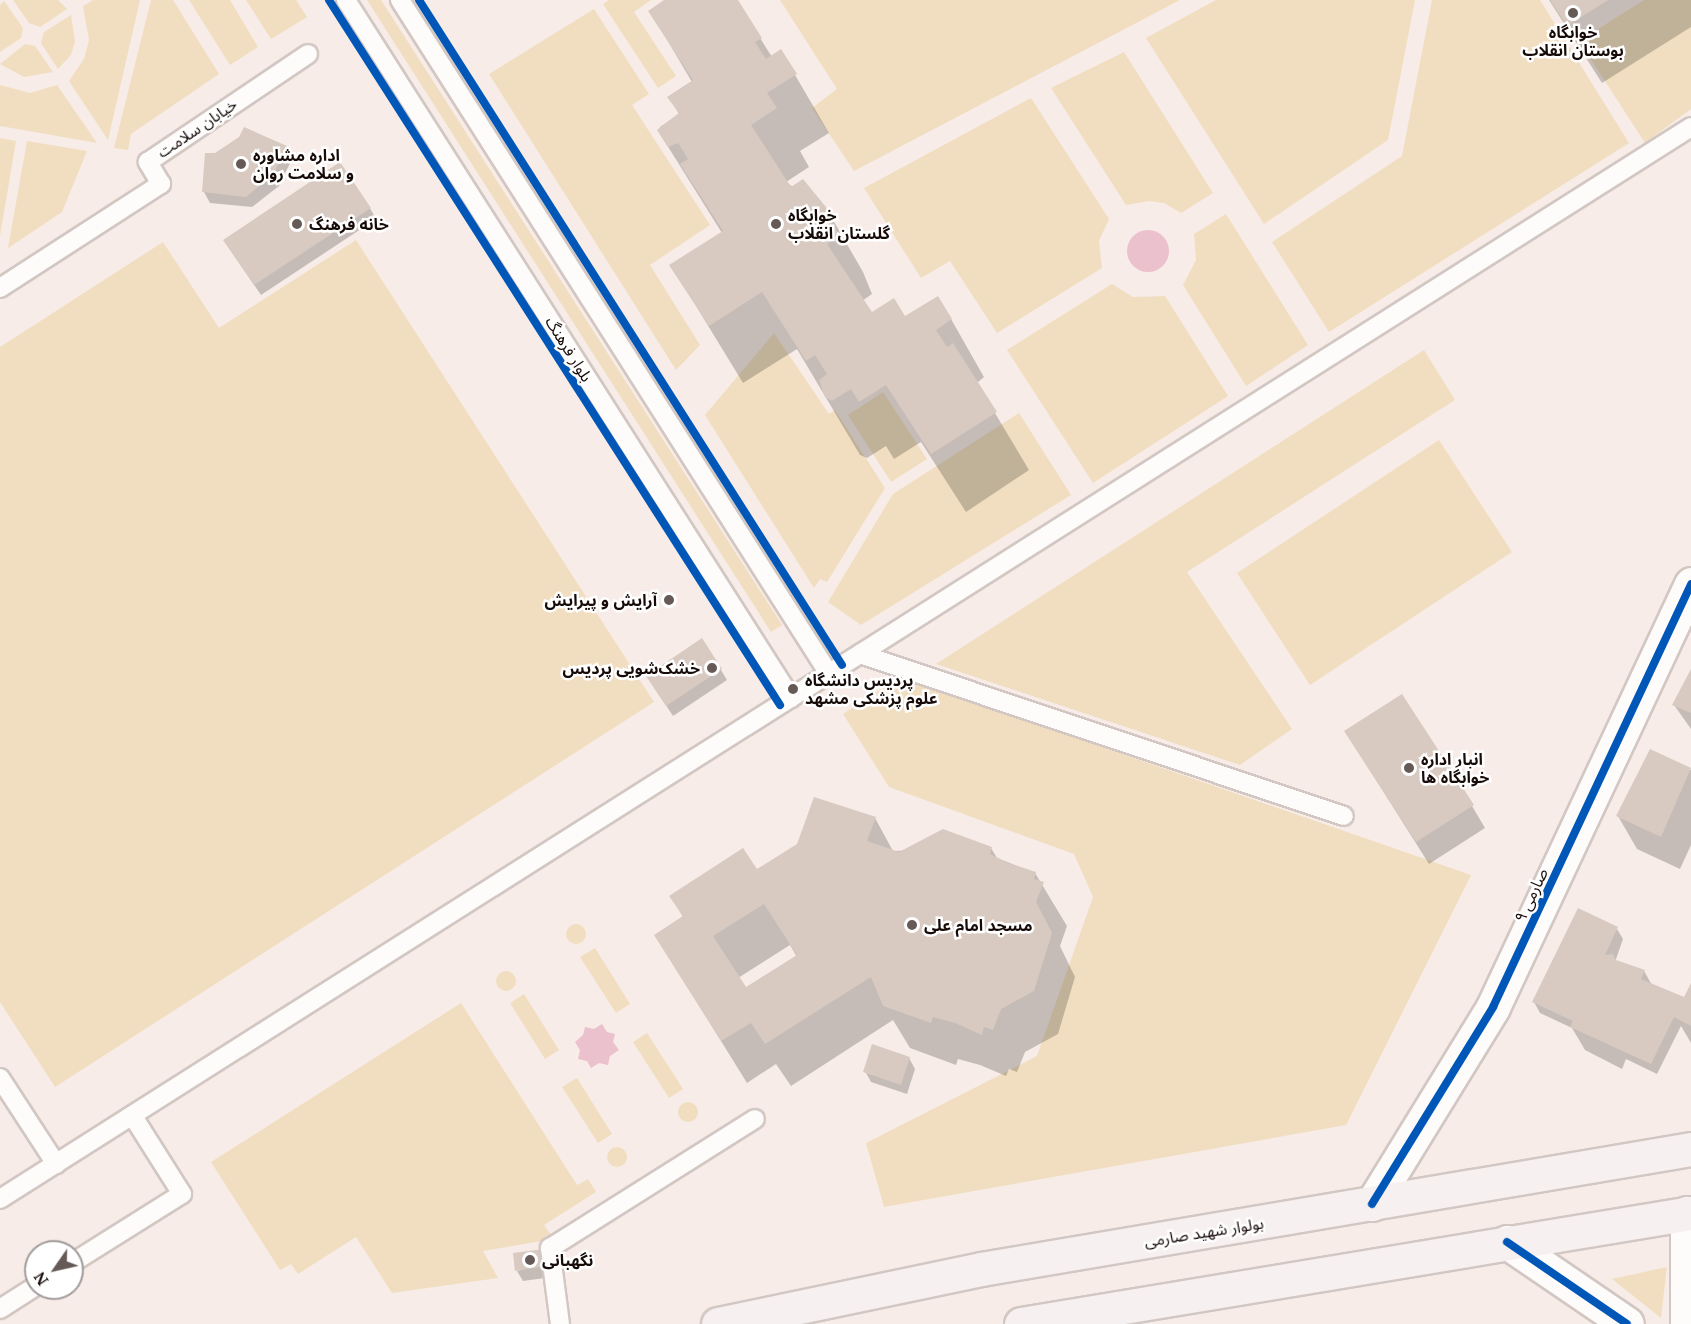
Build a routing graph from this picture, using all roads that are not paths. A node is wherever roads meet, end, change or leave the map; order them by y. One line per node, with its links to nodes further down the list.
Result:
1 (346, 0): 9 (lane, بلوار فرهنگ)
2 (400, 0): 8 (lane)
3 (308, 54): 5 (lane, خیابان سلامت)
4 (1691, 127): 7 (lane)
5 (0, 288)
6 (1691, 585): 17 (street, صارمی ۹)
7 (860, 654): 8 (lane); 10 (lane)
8 (829, 674): 9 (lane)
9 (791, 698): 12 (lane)
10 (1344, 816)
11 (0, 1078): 15 (lane)
12 (132, 1115): 15 (lane); 20 (lane)
13 (755, 1119): 23 (lane)
14 (1691, 1149): 17 (main road, بولوار شهید صارمی)
15 (56, 1164): 16 (lane)
16 (3, 1191)
17 (1372, 1204): 24 (main road, بولوار شهید صارمی)
18 (1689, 1213): 19 (main road); 27 (street)
19 (1507, 1242): 25 (main road); 26 (street)
20 (84, 1255)
21 (24, 1294): 22 (lane)
22 (0, 1309)
23 (560, 1324)
24 (718, 1324)
25 (1021, 1324)
26 (1627, 1324)
27 (1687, 1324)

